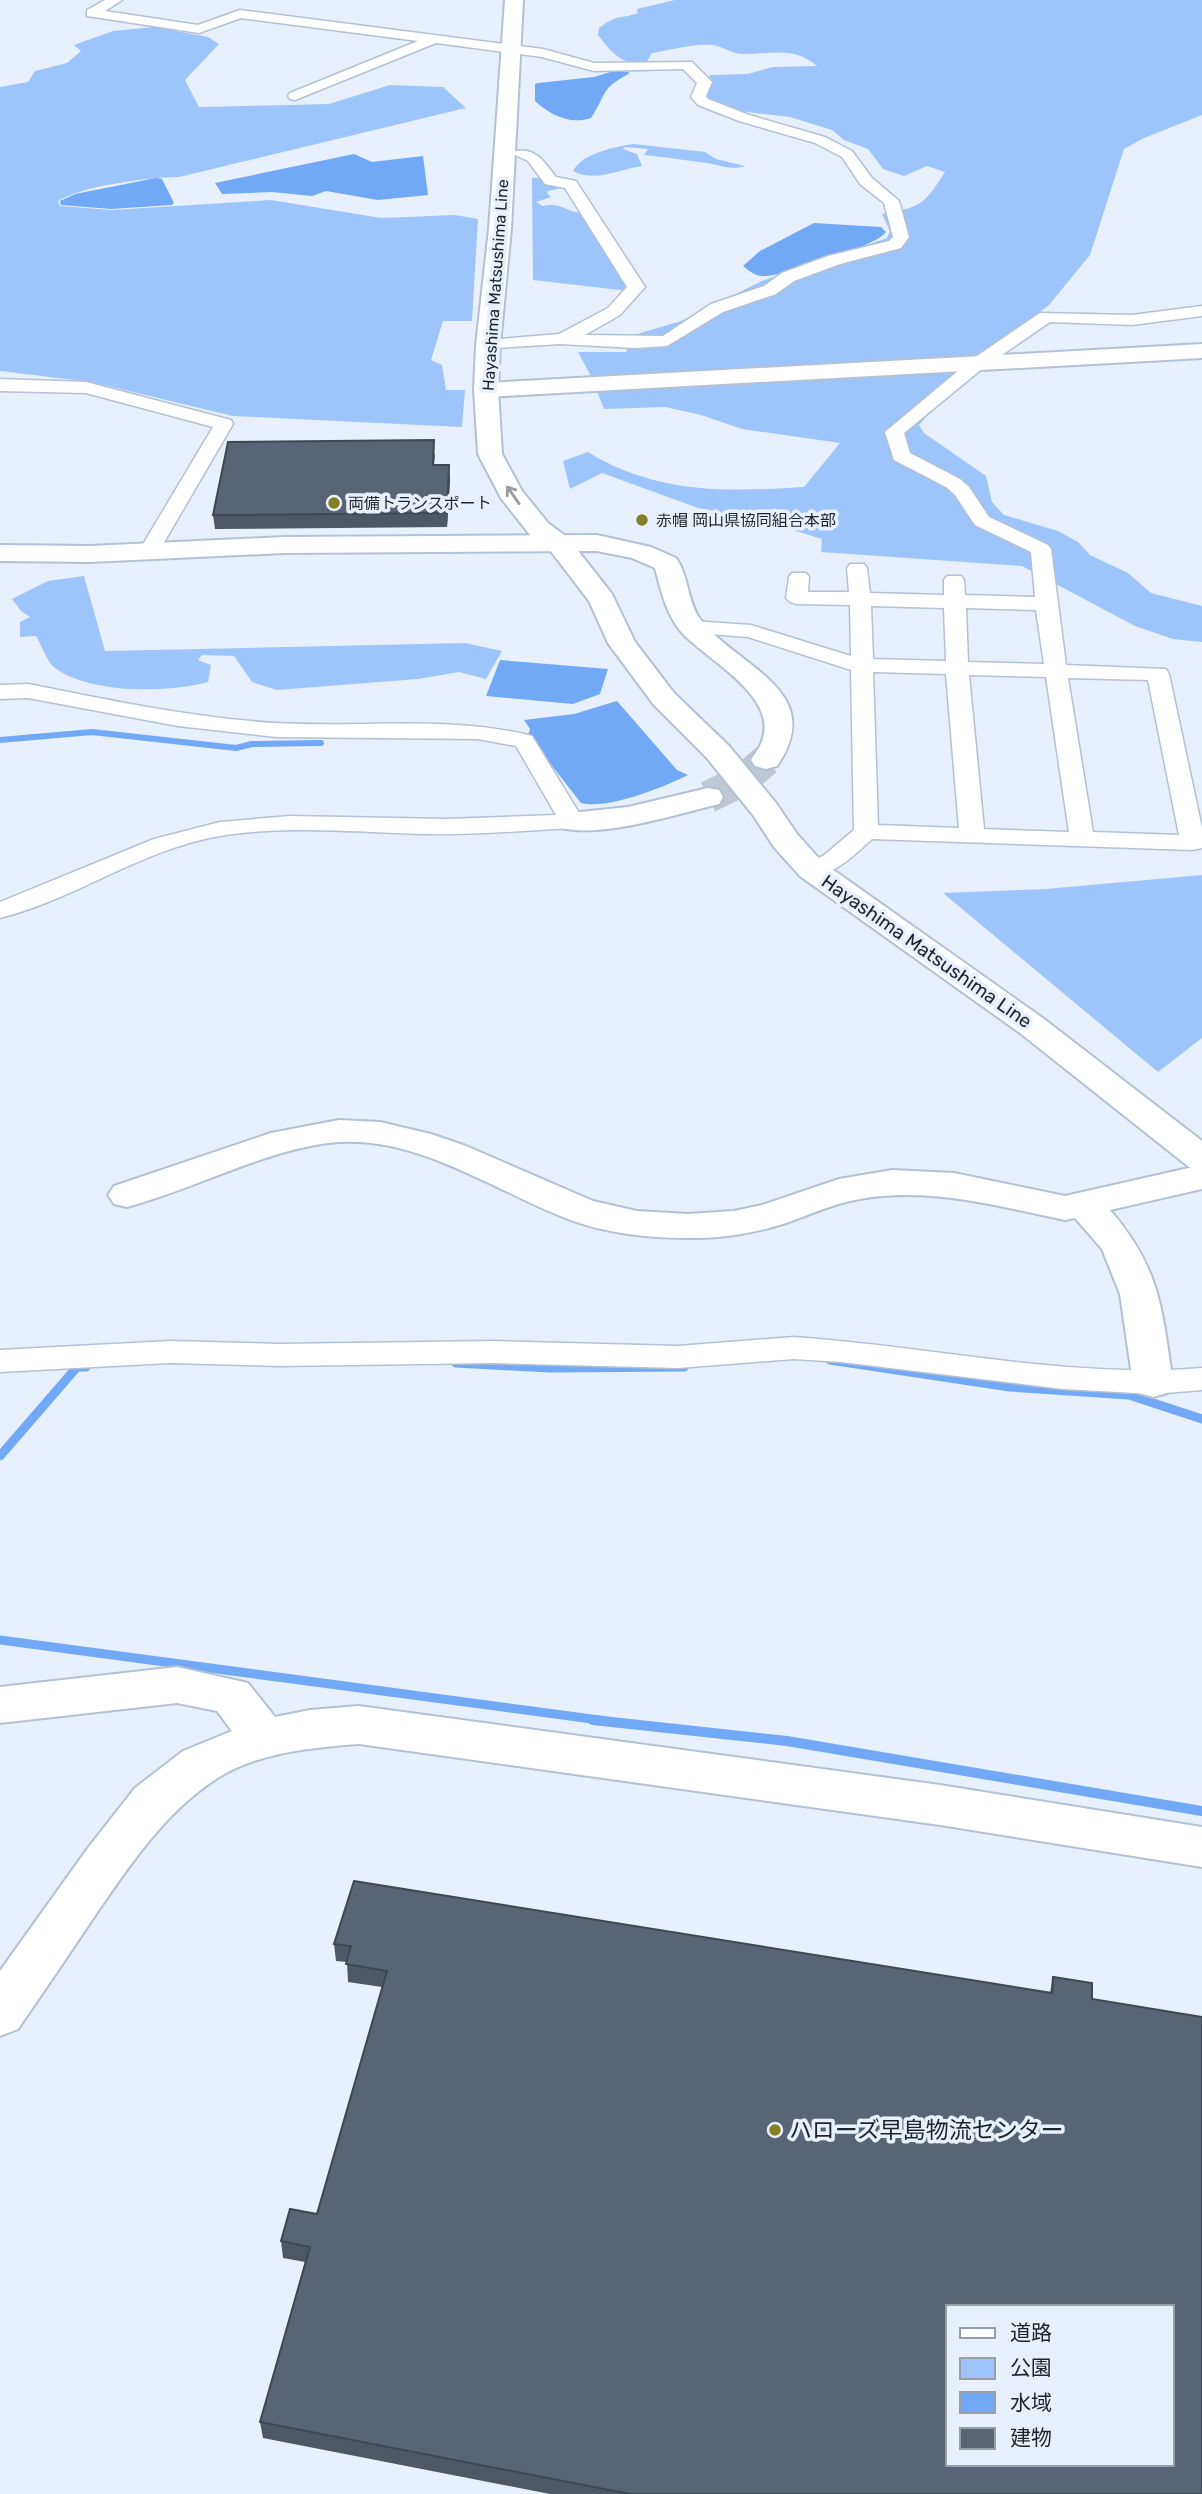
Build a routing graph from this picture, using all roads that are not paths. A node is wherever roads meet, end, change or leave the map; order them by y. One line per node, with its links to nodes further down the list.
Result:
1 (115, 0): 4 (street)
2 (514, 0): 5 (main road, Hayashima Matsushima Line)
3 (527, 0): 5 (main road, Hayashima Matsushima Line)
4 (433, 40): 5 (street); 6 (street)
5 (519, 50): 7 (main road, Hayashima Matsushima Line); 11 (street); 12 (main road, Hayashima Matsushima Line)
6 (295, 96)
7 (520, 154): 8 (main road, Hayashima Matsushima Line); 11 (street)
8 (513, 296)
9 (1202, 311): 14 (street)
10 (513, 320): 15 (main road, Hayashima Matsushima Line)
11 (561, 339): 15 (street)
12 (488, 345): 15 (street); 17 (main road, Hayashima Matsushima Line)
13 (1202, 351): 14 (main road)
14 (977, 364): 15 (main road); 25 (street)
15 (513, 367): 17 (main road); 18 (main road, Hayashima Matsushima Line)
16 (0, 385): 19 (street)
17 (486, 390): 18 (main road, Hayashima Matsushima Line, one-way to 17)
18 (559, 544): 19 (main road); 26 (main road); 37 (main road, Hayashima Matsushima Line)
19 (149, 551): 20 (main road)
20 (0, 553)
21 (857, 568): 24 (street)
22 (799, 577): 24 (street)
23 (955, 591): 24 (street); 25 (street); 28 (street)
24 (860, 599): 27 (street)
25 (1046, 604): 29 (street)
26 (692, 627): 27 (street); 31 (main road)
27 (860, 665): 28 (street); 34 (street)
28 (957, 668): 29 (street); 35 (street)
29 (1056, 671): 36 (street); 36 (street)
30 (0, 691): 33 (street)
31 (766, 760)
32 (708, 797): 33 (main road)
33 (572, 821): 38 (street)
34 (866, 832): 35 (street); 37 (street)
35 (972, 835): 36 (street)
36 (1082, 840)
37 (811, 869): 39 (main road, Hayashima Matsushima Line)
38 (0, 910)
39 (1202, 1159)
40 (1202, 1177): 42 (main road)
41 (127, 1195): 42 (main road)
42 (1085, 1205): 45 (main road)
43 (0, 1361): 45 (street)
44 (1202, 1379): 45 (street)
45 (1153, 1383)
46 (0, 1705): 47 (main road)
47 (264, 1738): 48 (main road); 49 (main road)
48 (1202, 1847)
49 (0, 2012)

